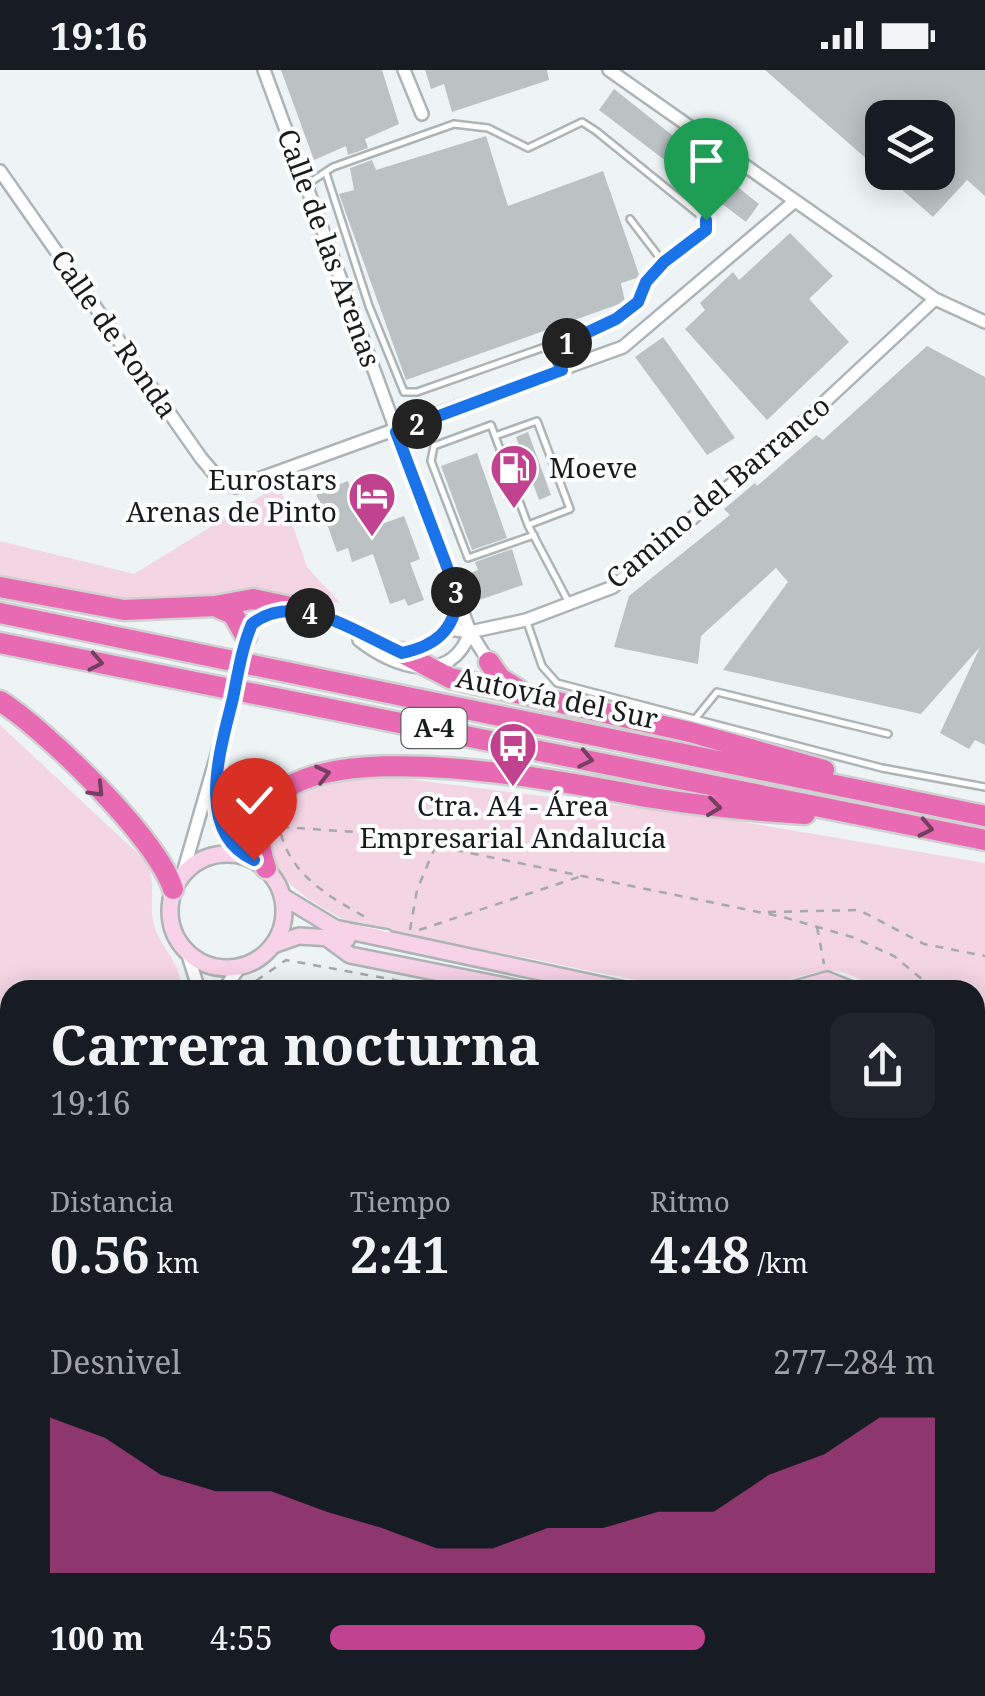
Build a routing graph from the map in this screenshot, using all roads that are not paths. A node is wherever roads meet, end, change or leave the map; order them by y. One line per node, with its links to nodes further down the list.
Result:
1 (264, 70): 7 (street, Calle de las Arenas)
2 (404, 70): 4 (street)
3 (609, 70): 8 (street)
4 (422, 114)
5 (0, 171): 15 (street, Calle de Ronda)
6 (326, 173): 7 (lane); 10 (lane); 13 (lane)
7 (306, 185): 15 (street, Calle de las Arenas)
8 (796, 200): 11 (street); 14 (street)
9 (630, 220): 10 (lane)
10 (664, 262): 13 (lane)
11 (935, 299): 12 (street); 26 (street, Camino del Barranco)
12 (985, 322)
13 (552, 349): 14 (lane)
14 (562, 370): 15 (street)
15 (396, 432): 18 (street, Calle de las Arenas)
16 (495, 436): 17 (lane); 19 (lane); 19 (lane)
17 (431, 460): 18 (lane); 20 (lane)
18 (410, 468): 22 (street, Calle de las Arenas)
19 (528, 525): 21 (lane)
20 (457, 529): 21 (lane); 22 (lane)
21 (534, 536): 26 (lane)
22 (436, 538): 24 (street, Calle de las Arenas)
23 (0, 587): 27 (highway)
24 (458, 596): 31 (street); 33 (street, Calle de las Arenas)
25 (0, 601): 35 (highway)
26 (570, 604): 30 (street, Camino del Barranco)
27 (215, 606): 28 (highway); 34 (highway)
28 (300, 610): 32 (street); 34 (street)
29 (0, 613): 35 (highway, Autovía del Sur / A-4)
30 (526, 620): 33 (street, Camino del Barranco); 42 (lane)
31 (448, 629): 33 (street); 37 (street)
32 (348, 630): 37 (street); 39 (street)
33 (470, 632): 38 (street, Calle de las Arenas); 39 (street)
34 (246, 636): 44 (street, bridge)
35 (118, 637): 46 (highway, Autovía del Sur / A-4)
36 (0, 644): 47 (highway, Autovía del Sur / A-4, one-way to 47)
37 (402, 653): 39 (highway)
38 (489, 662): 40 (highway)
39 (426, 668): 40 (highway)
40 (530, 695): 46 (highway)
41 (0, 701): 52 (highway, one-way to 52)
42 (695, 719): 43 (lane); 45 (lane)
43 (888, 734)
44 (217, 768): 50 (street); 52 (street)
45 (985, 786)
46 (876, 793): 48 (highway, Autovía del Sur / A-4)
47 (867, 816): 49 (highway, Autovía del Sur / A-4, one-way to 49); 51 (highway, one-way to 47)
48 (985, 816)
49 (985, 840)
50 (241, 855): 51 (main road); 52 (main road)
51 (266, 868): 53 (main road)
52 (178, 881): 56 (main road)
53 (282, 896): 54 (main road); 55 (main road)
54 (334, 934): 55 (main road); 60 (main road); 61 (main road); 62 (main road)
55 (272, 945): 57 (main road)
56 (187, 952): 57 (main road); 58 (street)
57 (240, 967): 59 (street)
58 (196, 980)
59 (230, 980)
60 (477, 980)
61 (542, 980)
62 (584, 980)

